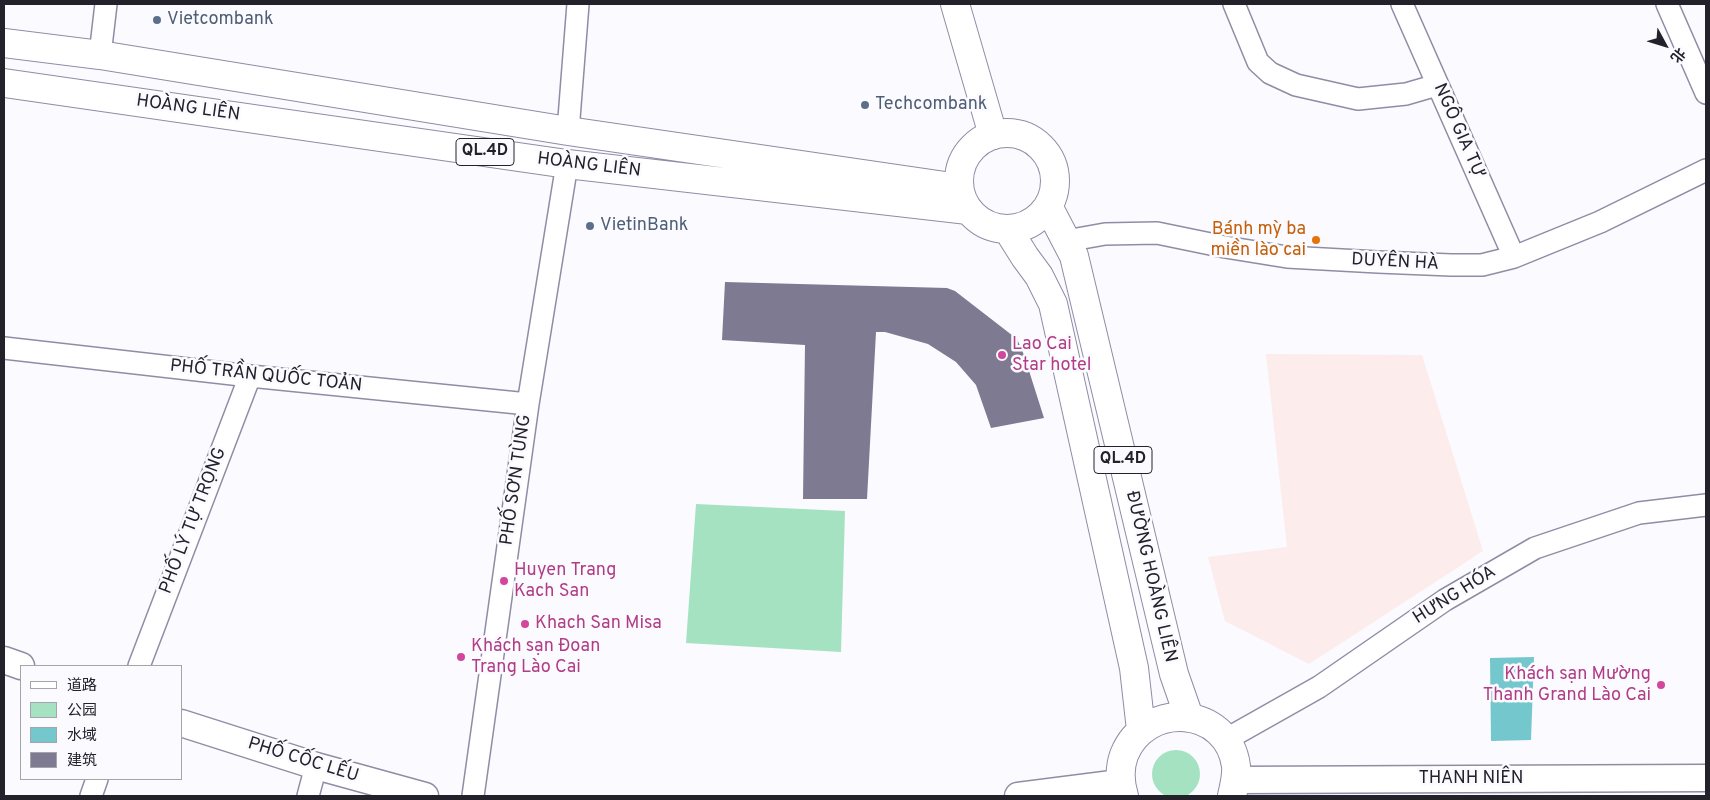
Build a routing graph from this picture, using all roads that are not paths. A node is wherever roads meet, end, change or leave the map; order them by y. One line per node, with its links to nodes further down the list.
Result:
1 (106, 4): 8 (street)
2 (578, 4): 13 (street)
3 (955, 4): 14 (main road)
4 (1234, 4): 10 (street)
5 (1402, 4): 10 (street, NGÔ GIA TỰ)
6 (1667, 4): 11 (street)
7 (4, 43): 8 (main road, HOÀNG LIÊN / QL.4D)
8 (100, 55): 12 (main road); 13 (main road, HOÀNG LIÊN / QL.4D)
9 (4, 83): 12 (main road, HOÀNG LIÊN / QL.4D)
10 (1437, 85): 21 (street, NGÔ GIA TỰ)
11 (1706, 93)
12 (94, 95): 15 (main road, HOÀNG LIÊN / QL.4D)
13 (568, 131): 15 (main road); 17 (main road, HOÀNG LIÊN / QL.4D)
14 (993, 135): 17 (main road); 18 (main road)
15 (567, 164): 17 (main road, HOÀNG LIÊN / QL.4D); 24 (street, PHỐ SƠN TÙNG)
16 (1706, 170): 21 (street, DUYÊN HÀ)
17 (964, 199): 19 (main road)
18 (1048, 206): 19 (main road); 20 (main road, ĐƯỜNG HOÀNG LIÊN / QL.4D)
19 (1008, 230): 31 (main road, ĐƯỜNG HOÀNG LIÊN / QL.4D)
20 (1066, 241): 21 (street, DUYÊN HÀ); 29 (main road, ĐƯỜNG HOÀNG LIÊN / QL.4D)
21 (1514, 257)
22 (4, 348): 23 (street, PHỐ TRẦN QUỐC TOẢN)
23 (250, 376): 24 (street, PHỐ TRẦN QUỐC TOẢN); 27 (street, PHỐ LÝ TỰ TRỌNG)
24 (528, 404): 41 (street, PHỐ SƠN TÙNG)
25 (1706, 505): 32 (street, HƯNG HÓA)
26 (4, 660): 28 (street)
27 (138, 665)
28 (20, 666)
29 (1189, 717): 31 (main road); 32 (main road)
30 (182, 723): 33 (street, PHỐ CỐC LẾU)
31 (1141, 730): 37 (main road)
32 (1225, 740): 36 (main road)
33 (316, 766): 39 (street); 40 (street, PHỐ CỐC LẾU)
34 (1706, 778): 36 (street, THANH NIÊN)
35 (97, 780): 38 (street)
36 (1234, 788)
37 (1122, 790): 42 (street)
38 (91, 796)
39 (308, 796)
40 (425, 796)
41 (473, 796)
42 (1018, 796)

